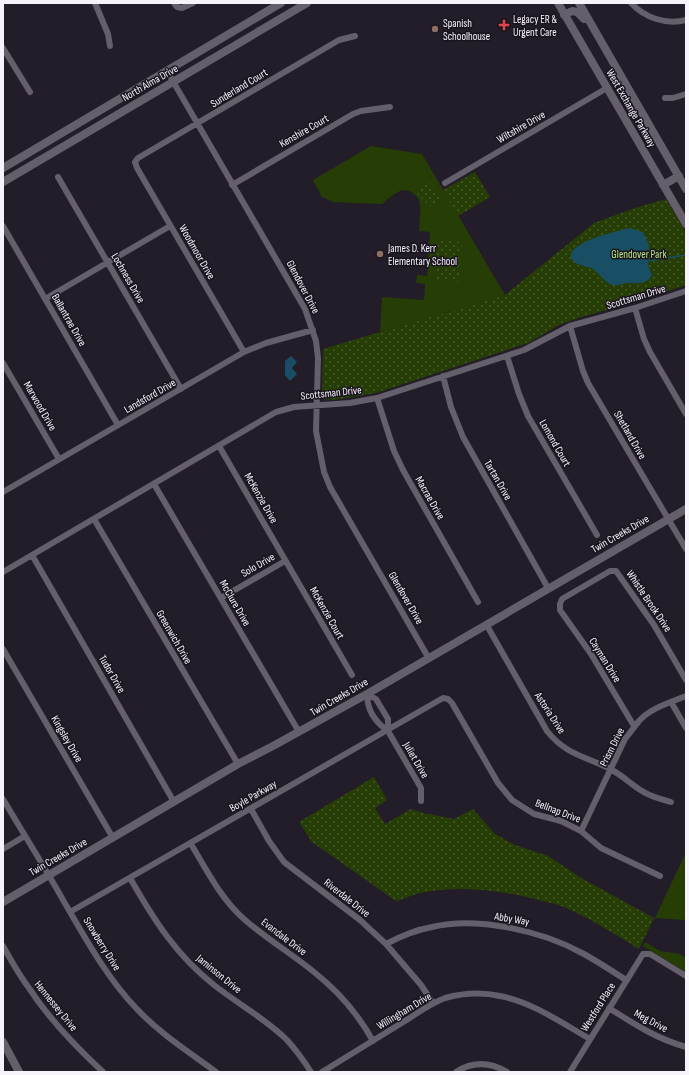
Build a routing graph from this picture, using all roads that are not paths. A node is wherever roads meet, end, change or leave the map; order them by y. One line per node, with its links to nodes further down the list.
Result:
1 (95, 3): 12 (street)
2 (174, 3): 3 (street)
3 (193, 3)
4 (280, 3): 15 (main road, North Alma Drive)
5 (307, 3): 16 (main road, North Alma Drive)
6 (558, 3): 9 (main road, West Exchange Parkway)
7 (579, 3): 14 (main road, West Exchange Parkway)
8 (631, 3): 10 (street)
9 (564, 15): 14 (main road); 17 (main road, West Exchange Parkway)
10 (686, 20)
11 (355, 36): 22 (street, Sunderland Court)
12 (110, 46)
13 (3, 48): 18 (street)
14 (611, 57): 25 (main road, West Exchange Parkway)
15 (166, 71): 16 (street, Glendover Drive); 24 (main road, North Alma Drive)
16 (173, 82): 22 (street, Glendover Drive); 27 (main road, North Alma Drive)
17 (607, 88): 28 (street, Wiltshire Drive); 30 (main road, West Exchange Parkway)
18 (30, 92)
19 (686, 94): 20 (street)
20 (665, 98)
21 (390, 107): 29 (street, Kenshire Court)
22 (197, 124): 23 (street, Sunderland Court); 29 (street, Glendover Drive)
23 (135, 162): 34 (street, Woodmoor Drive)
24 (3, 168)
25 (682, 174): 30 (main road); 31 (main road, West Exchange Parkway)
26 (58, 177): 35 (street, Lochness Drive)
27 (3, 182)
28 (445, 183)
29 (232, 184): 40 (street, Glendover Drive)
30 (663, 185): 32 (main road, West Exchange Parkway)
31 (686, 188)
32 (686, 224)
33 (3, 226): 37 (street, Ballantrae Drive)
34 (170, 226): 35 (street); 41 (street, Woodmoor Drive)
35 (108, 262): 37 (street); 45 (street, Lochness Drive)
36 (686, 291): 38 (street, Scottsman Drive)
37 (45, 299): 49 (street, Ballantrae Drive)
38 (635, 308): 39 (street, Scottsman Drive); 48 (street)
39 (570, 326): 42 (street, Scottsman Drive); 56 (street, Shetland Drive)
40 (313, 330): 41 (street, Landsford Drive); 47 (street, Glendover Drive)
41 (244, 352): 45 (street, Landsford Drive)
42 (507, 356): 44 (street, Scottsman Drive); 57 (street, Lomond Court)
43 (3, 364): 51 (street, Marwood Drive)
44 (443, 376): 46 (street, Scottsman Drive); 62 (street, Tartan Drive)
45 (181, 389): 49 (street, Landsford Drive)
46 (377, 398): 47 (street, Scottsman Drive); 64 (street, Macrae Drive)
47 (317, 405): 50 (street, Scottsman Drive); 68 (street, Glendover Drive)
48 (686, 414)
49 (118, 425): 51 (street, Landsford Drive)
50 (219, 446): 52 (street, Scottsman Drive); 60 (street, McKenzie Drive)
51 (59, 459): 53 (street, Landsford Drive)
52 (154, 484): 55 (street, Scottsman Drive); 63 (street, McClure Drive)
53 (3, 492)
54 (686, 509): 56 (main road, Twin Creeks Drive)
55 (94, 519): 59 (street, Scottsman Drive); 79 (street, Greenwich Drive)
56 (668, 520): 58 (street, Shetland Drive); 62 (main road, Twin Creeks Drive)
57 (596, 535)
58 (686, 549)
59 (32, 555): 61 (street, Scottsman Drive); 83 (street, Tudor Drive)
60 (285, 561): 63 (street, Solo Drive); 69 (street, McKenzie Court)
61 (3, 572)
62 (548, 588): 66 (main road, Twin Creeks Drive)
63 (221, 598): 78 (street, McClure Drive)
64 (478, 602)
65 (560, 604): 70 (street, Whistle Brook Drive); 75 (street, Cayman Drive)
66 (486, 624): 68 (main road, Twin Creeks Drive); 80 (street, Astoria Drive)
67 (3, 649): 88 (street, Kingsley Drive)
68 (428, 657): 71 (main road, Twin Creeks Drive)
69 (352, 675)
70 (686, 680)
71 (367, 694): 77 (street, Juliet Drive); 77 (street, Juliet Drive); 78 (main road, Twin Creeks Drive)
72 (686, 696): 74 (street, Prism Drive)
73 (446, 698): 77 (street, Boyle Parkway); 86 (street, Bellnap Drive)
74 (671, 702): 75 (street, Prism Drive); 76 (street)
75 (634, 726): 80 (street, Prism Drive)
76 (686, 728)
77 (388, 730): 82 (street, Juliet Drive); 85 (street, Boyle Parkway)
78 (299, 732): 79 (main road, Twin Creeks Drive)
79 (238, 764): 83 (main road, Twin Creeks Drive)
80 (612, 770): 84 (street, Astoria Drive); 86 (street, Prism Drive)
81 (3, 799): 87 (street, Snowberry Drive)
82 (421, 801)
83 (174, 802): 88 (main road, Twin Creeks Drive)
84 (671, 802)
85 (251, 809): 89 (street, Boyle Parkway); 96 (street, Riverdale Drive)
86 (581, 831): 92 (street, Bellnap Drive)
87 (25, 836): 90 (street); 91 (street, Snowberry Drive)
88 (113, 838): 91 (main road, Twin Creeks Drive)
89 (191, 844): 93 (street, Boyle Parkway); 103 (street, Evandale Drive)
90 (3, 849)
91 (49, 876): 94 (main road, Twin Creeks Drive); 95 (street, Snowberry Drive)
92 (660, 876)
93 (130, 878): 95 (street, Boyle Parkway); 109 (street, Jaminson Drive)
94 (3, 902)
95 (70, 912): 108 (street, Snowberry Drive)
96 (386, 944): 99 (street, Abby Way); 100 (street, Riverdale Drive)
97 (3, 946): 107 (street, Hennessey Drive)
98 (686, 976): 99 (street, Westford Place)
99 (626, 980): 101 (street, Westford Place)
100 (433, 1003): 102 (street, Willingham Drive); 103 (street, Willingham Drive)
101 (609, 1008): 102 (street, Westford Place); 105 (street, Meg Drive)
102 (590, 1039): 113 (street, Westford Place)
103 (373, 1040): 110 (street, Willingham Drive)
104 (3, 1042): 106 (main road)
105 (686, 1047)
106 (19, 1072)
107 (102, 1072)
108 (216, 1072)
109 (311, 1072)
110 (322, 1072)
111 (456, 1072): 112 (street)
112 (507, 1072)
113 (571, 1072)

